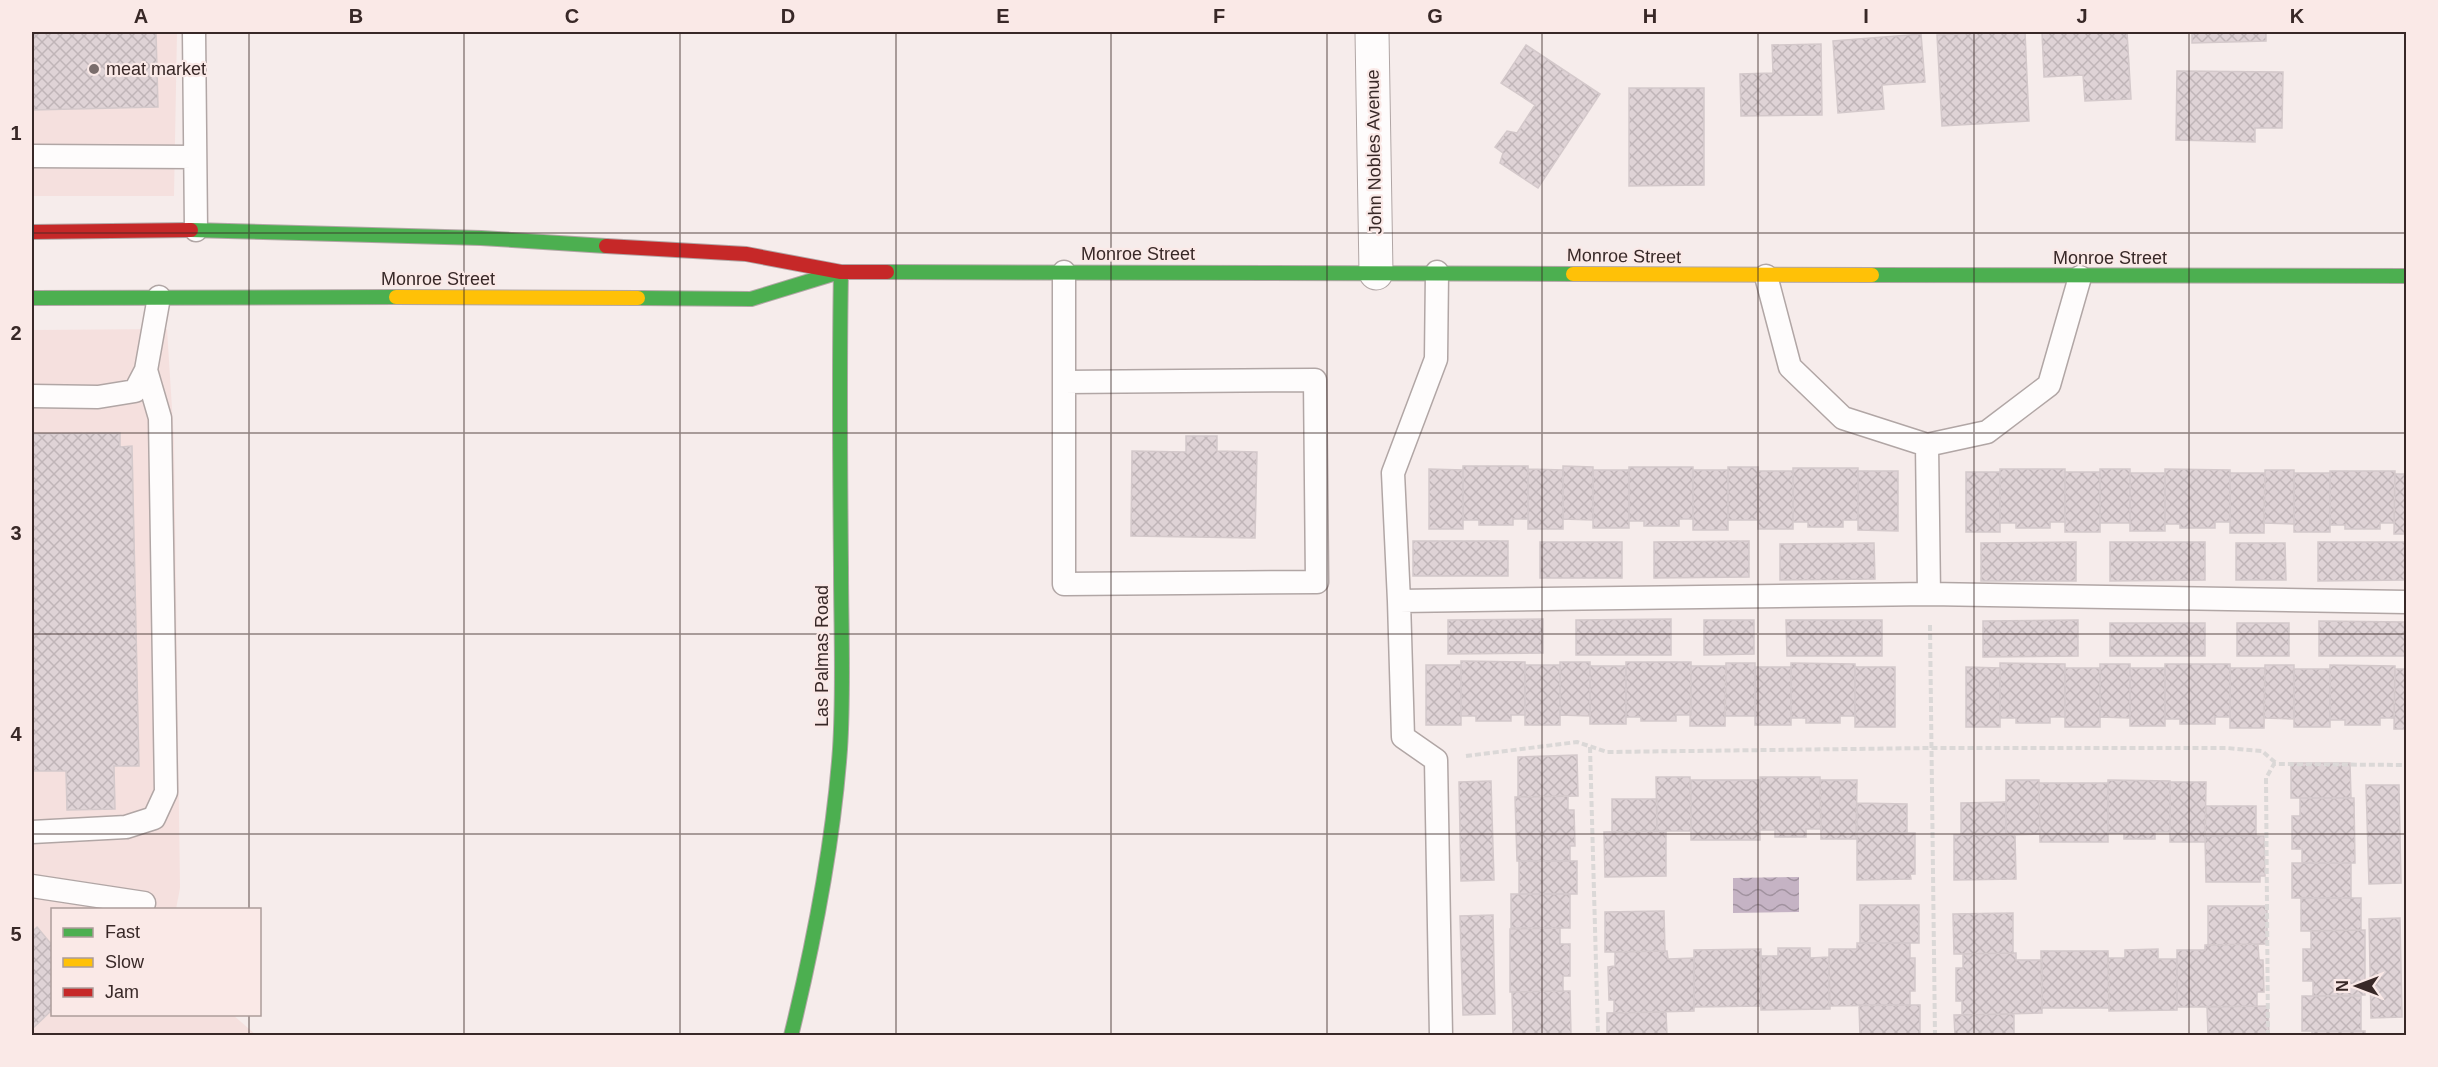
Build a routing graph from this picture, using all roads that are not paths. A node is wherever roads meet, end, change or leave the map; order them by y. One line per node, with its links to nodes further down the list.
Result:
1 (194, 32): 4 (lane)
2 (1372, 32): 10 (street, John Nobles Avenue)
3 (32, 156): 4 (lane)
4 (195, 157): 5 (lane)
5 (196, 231): 6 (main road, Monroe Street); 7 (main road, Monroe Street)
6 (32, 232)
7 (841, 272): 8 (main road, Monroe Street); 14 (main road, Monroe Street); 26 (main road, Las Palmas Road)
8 (1064, 272): 10 (main road, Monroe Street); 17 (lane)
9 (1437, 272): 10 (main road, Monroe Street); 11 (main road, Monroe Street); 21 (lane)
10 (1376, 273)
11 (1766, 276): 13 (main road, Monroe Street); 19 (lane)
12 (2406, 276): 13 (main road, Monroe Street)
13 (2080, 277): 19 (lane)
14 (159, 297): 15 (main road, Monroe Street); 16 (lane)
15 (32, 298)
16 (146, 370): 18 (lane); 23 (lane)
17 (1064, 382): 17 (lane)
18 (32, 396)
19 (1927, 445): 20 (lane)
20 (1929, 594): 21 (lane); 22 (lane)
21 (1399, 601): 27 (lane)
22 (2406, 602)
23 (32, 832)
24 (32, 886): 25 (lane)
25 (144, 903)
26 (791, 1035)
27 (1441, 1035)

